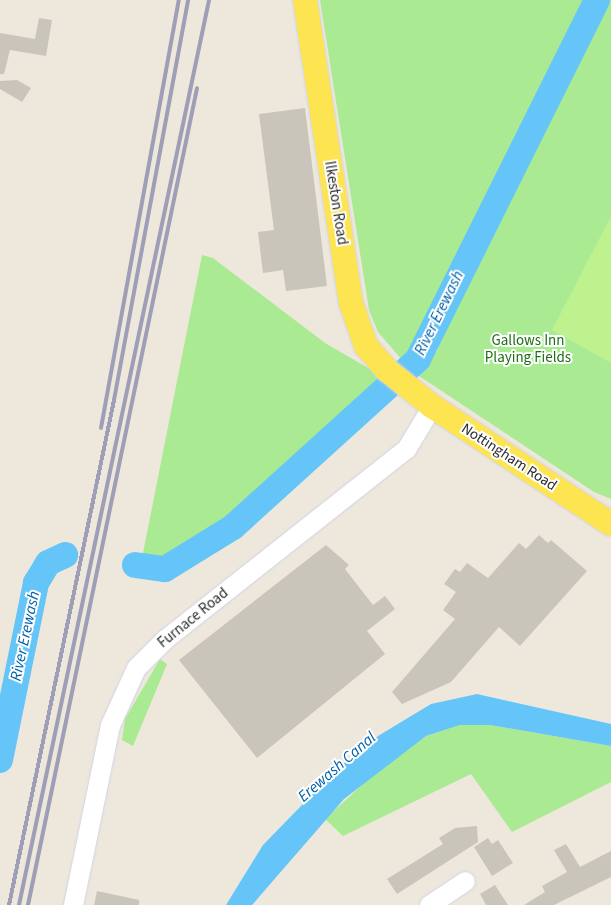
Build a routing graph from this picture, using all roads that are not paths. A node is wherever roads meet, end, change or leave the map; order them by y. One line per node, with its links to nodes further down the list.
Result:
1 (305, 0): 2 (main road, Ilkeston Road)
2 (408, 388): 3 (main road, Nottingham Road)
3 (432, 406): 4 (main road, Nottingham Road); 7 (street, Furnace Road)
4 (611, 524)
5 (466, 881): 6 (street)
6 (441, 902)
7 (72, 905)

